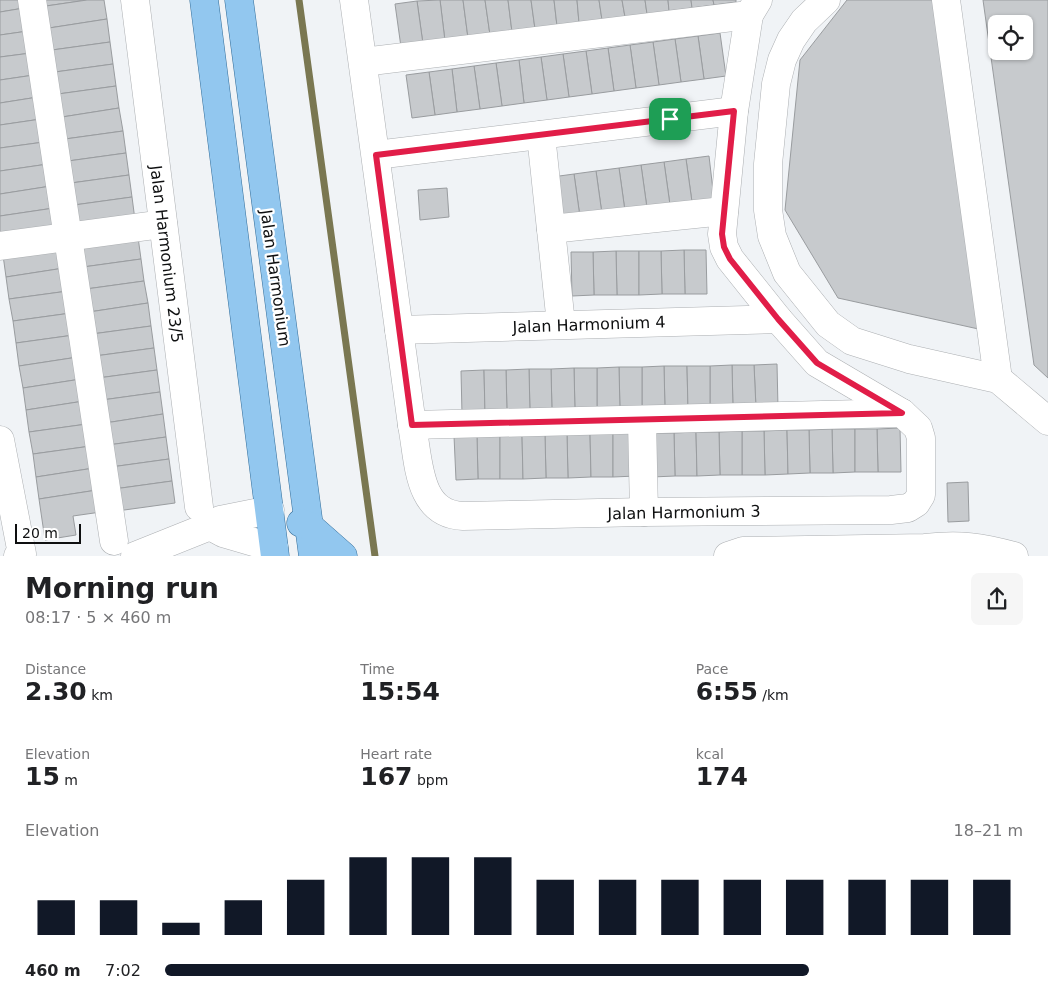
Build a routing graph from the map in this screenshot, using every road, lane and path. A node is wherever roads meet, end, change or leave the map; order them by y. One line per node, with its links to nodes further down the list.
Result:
1 (32, 0): 16 (street)
2 (135, 0): 14 (street, Jalan Harmonium 23/5)
3 (204, 0): 27 (main road)
4 (239, 0): 30 (main road, Jalan Harmonium)
5 (354, 0): 9 (street, Jalan Harmonium 3)
6 (826, 0): 21 (street)
7 (946, 0): 21 (street)
8 (754, 7): 9 (street); 10 (street)
9 (363, 62): 12 (street, Jalan Harmonium 3)
10 (734, 111): 11 (street); 13 (street)
11 (541, 135): 12 (street); 15 (street)
12 (376, 155): 20 (street, Jalan Harmonium 3)
13 (724, 211): 15 (street); 18 (street)
14 (163, 224): 16 (street); 29 (street, Jalan Harmonium 23/5)
15 (551, 229): 19 (street)
16 (69, 237): 17 (street); 31 (street)
17 (0, 246)
18 (778, 319): 19 (street, Jalan Harmonium 4); 22 (street)
19 (560, 324): 20 (street, Jalan Harmonium 4)
20 (399, 330): 25 (street, Jalan Harmonium 3)
21 (998, 379): 24 (street)
22 (902, 413): 23 (street); 28 (street, Jalan Harmonium 3)
23 (642, 420): 25 (street); 28 (street)
24 (1048, 421)
25 (412, 425): 28 (street, Jalan Harmonium 3)
26 (1, 452): 35 (street)
27 (270, 510): 29 (street); 30 (main road); 33 (main road)
28 (644, 512)
29 (205, 517): 31 (street); 33 (street)
30 (309, 526): 36 (main road, Jalan Harmonium); 37 (main road)
31 (139, 550)
32 (924, 552): 34 (street); 38 (street)
33 (280, 553)
34 (738, 554)
35 (20, 555)
36 (313, 556)
37 (343, 556)
38 (1014, 556)

